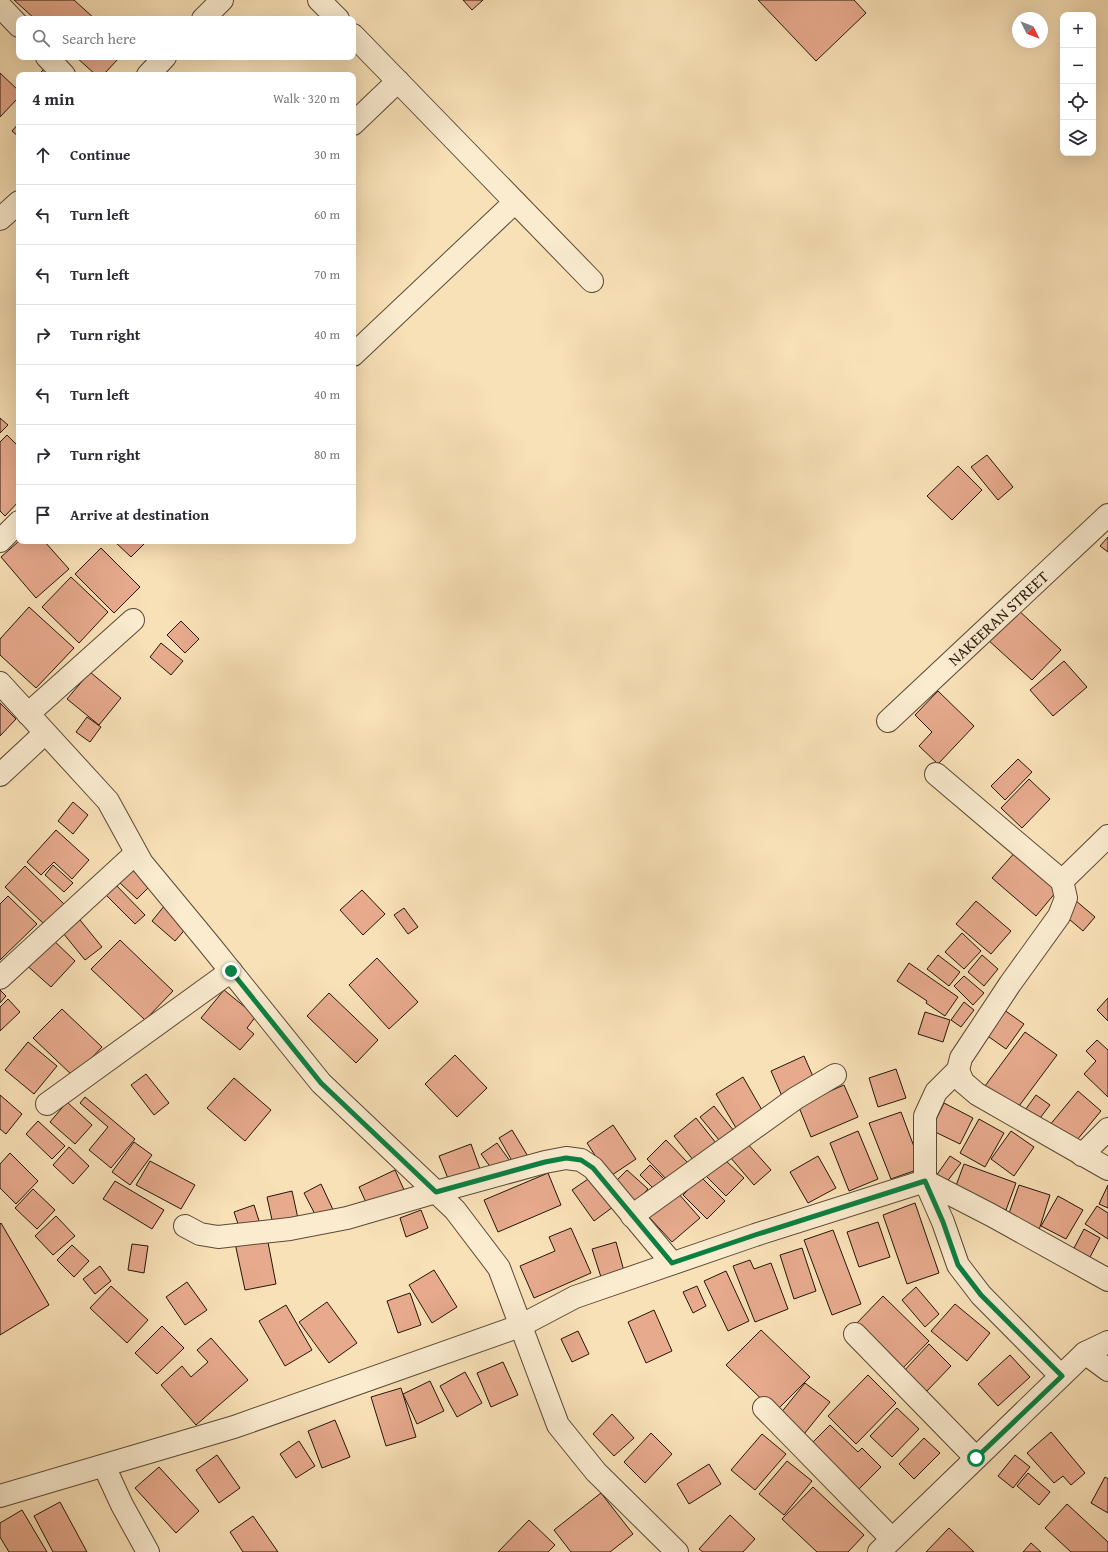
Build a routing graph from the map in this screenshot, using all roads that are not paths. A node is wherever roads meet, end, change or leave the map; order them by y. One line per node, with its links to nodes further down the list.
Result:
1 (222, 0): 4 (street)
2 (319, 0): 5 (street)
3 (0, 6): 6 (street)
4 (206, 16)
5 (335, 16)
6 (16, 23)
7 (356, 38): 12 (street)
8 (50, 60): 10 (street)
9 (162, 60): 11 (street)
10 (61, 72)
11 (151, 72)
12 (398, 81): 13 (street); 14 (street)
13 (356, 121)
14 (515, 202): 17 (street); 18 (street)
15 (16, 205): 16 (street)
16 (0, 219)
17 (592, 281)
18 (356, 352)
19 (1108, 515): 25 (street, NAKEERAN STREET)
20 (16, 525): 21 (street)
21 (0, 541)
22 (133, 620): 24 (street)
23 (0, 683): 24 (street)
24 (28, 714): 26 (street)
25 (888, 721)
26 (45, 733): 28 (street); 30 (street)
27 (936, 774): 31 (street)
28 (0, 775)
29 (1108, 836): 31 (street)
30 (136, 852): 32 (street); 33 (street)
31 (1062, 881): 34 (street)
32 (231, 971): 36 (street); 41 (street)
33 (0, 978)
34 (958, 1070): 38 (street); 40 (street)
35 (835, 1075): 42 (street)
36 (47, 1104)
37 (1108, 1130): 38 (street)
38 (1082, 1155): 39 (street)
39 (1108, 1169)
40 (925, 1181): 44 (street); 45 (street); 51 (street)
41 (436, 1192): 42 (street); 43 (street); 46 (street)
42 (632, 1216): 44 (street)
43 (185, 1226)
44 (672, 1263): 46 (street)
45 (1108, 1280)
46 (520, 1326): 54 (street); 58 (street)
47 (855, 1334): 53 (street)
48 (1108, 1342): 49 (street)
49 (1085, 1353): 50 (street); 51 (street)
50 (1108, 1370)
51 (1062, 1376): 53 (street)
52 (764, 1408): 56 (street)
53 (976, 1458): 56 (street)
54 (104, 1466): 55 (street); 57 (street)
55 (0, 1496)
56 (886, 1546)
57 (148, 1552)
58 (677, 1552)

